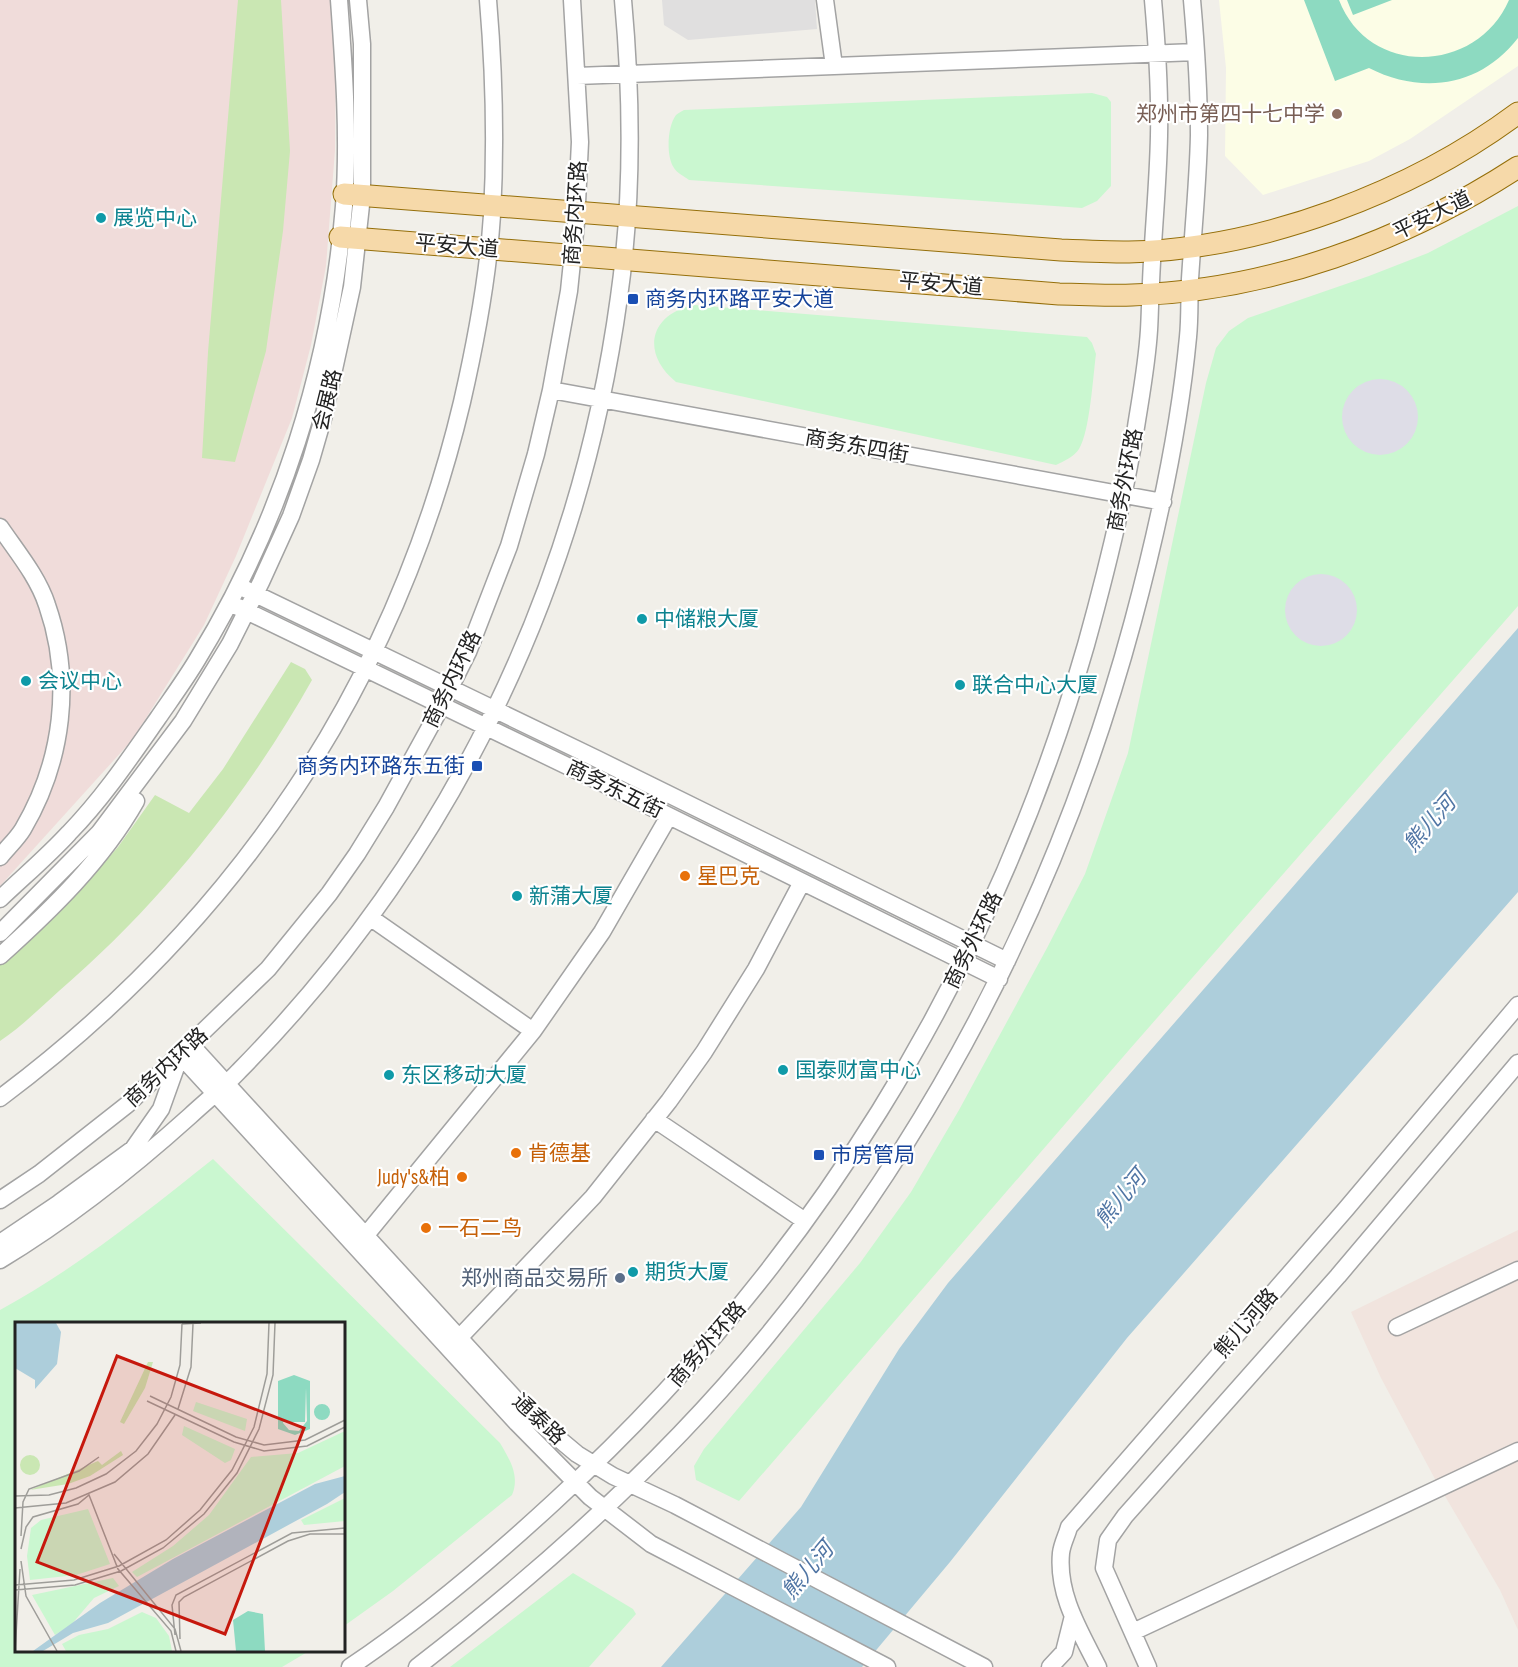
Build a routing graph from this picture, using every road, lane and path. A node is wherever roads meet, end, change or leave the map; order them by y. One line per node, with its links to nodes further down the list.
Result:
1 (339, 0): 16 (street, 会展路)
2 (358, 0): 16 (street, 会展路)
3 (488, 0): 17 (street)
4 (572, 0): 13 (street, 商务内环路)
5 (623, 0): 12 (street)
6 (825, 0): 11 (street)
7 (1153, 0): 10 (street, 商务外环路)
8 (1192, 0): 9 (street, 商务外环路)
9 (1196, 52): 10 (street); 21 (street, 商务外环路)
10 (1157, 53): 11 (street); 23 (street, 商务外环路)
11 (834, 66): 12 (street)
12 (628, 74): 13 (street); 19 (street)
13 (577, 76): 18 (street, 商务内环路)
14 (1518, 113): 21 (main road, 平安大道)
15 (1518, 167): 26 (main road, 平安大道)
16 (353, 195): 17 (main road, 平安大道); 20 (street, 会展路)
17 (492, 206): 18 (main road, 平安大道); 22 (street)
18 (576, 213): 19 (main road, 平安大道); 24 (street, 商务内环路)
19 (627, 217): 23 (main road, 平安大道); 25 (street)
20 (349, 237): 22 (main road, 平安大道); 33 (street, 会展路); 34 (street, 会展路)
21 (1193, 246): 23 (main road, 平安大道); 26 (street, 商务外环路)
22 (489, 248): 24 (main road, 平安大道); 37 (street)
23 (1153, 250): 27 (street, 商务外环路)
24 (573, 255): 25 (main road, 平安大道); 28 (street, 商务内环路)
25 (623, 259): 27 (main road, 平安大道); 29 (street)
26 (1190, 290): 27 (main road, 平安大道); 31 (street, 商务外环路)
27 (1150, 294): 30 (street, 商务外环路)
28 (551, 390): 29 (street, 商务东四街); 39 (street, 商务内环路)
29 (601, 400): 30 (street, 商务东四街); 41 (street)
30 (1125, 494): 31 (street, 商务东四街); 50 (street, 商务外环路)
31 (1163, 502): 53 (street, 商务外环路)
32 (0, 527): 45 (street)
33 (238, 586): 34 (street, 商务东五街); 35 (street, 会展路)
34 (255, 594): 36 (street, 会展路); 37 (street, 商务东五街)
35 (229, 603): 36 (street, 商务东五街); 47 (street, 会展路)
36 (247, 611): 38 (street, 商务东五街); 43 (street, 会展路)
37 (374, 651): 38 (street); 39 (street, 商务东五街)
38 (365, 668): 40 (street, 商务东五街); 60 (street)
39 (450, 688): 40 (street, 商务内环路); 41 (street, 商务东五街)
40 (441, 705): 42 (street, 商务东五街); 57 (street, 商务内环路)
41 (495, 710): 42 (street); 50 (street, 商务东五街)
42 (487, 727): 44 (street, 商务东五街); 48 (street)
43 (154, 762): 49 (street); 51 (street)
44 (669, 816): 46 (street, 商务东五街); 56 (street)
45 (0, 857)
46 (802, 882): 52 (street, 商务东五街); 61 (street)
47 (0, 898)
48 (371, 918): 56 (street); 59 (street)
49 (0, 933)
50 (972, 944): 52 (street, 商务外环路); 53 (street, 商务东五街)
51 (0, 956)
52 (963, 961): 54 (street, 商务东五街); 63 (street, 商务外环路)
53 (1007, 962): 54 (street, 商务外环路)
54 (999, 979): 73 (street, 商务外环路)
55 (1518, 1005): 75 (street, 熊儿河路)
56 (533, 1031): 64 (street)
57 (185, 1050): 59 (street, 通泰路); 62 (street, 商务内环路); 65 (street)
58 (1518, 1063): 76 (street, 熊儿河路)
59 (221, 1089): 64 (street, 通泰路); 66 (street); 72 (street, 通泰路)
60 (0, 1098)
61 (654, 1119): 63 (street); 69 (street)
62 (0, 1200)
63 (805, 1221): 71 (street, 商务外环路)
64 (366, 1236): 69 (street, 通泰路)
65 (0, 1243)
66 (0, 1260)
67 (1518, 1270): 68 (street)
68 (1398, 1327)
69 (459, 1338): 71 (street, 通泰路)
70 (1518, 1451): 76 (street)
71 (594, 1464): 72 (street, 商务外环路); 73 (street, 通泰路)
72 (575, 1482): 74 (street, 通泰路); 78 (street, 商务外环路)
73 (630, 1484): 74 (street, 商务外环路); 77 (street, 通泰路)
74 (605, 1508): 79 (street, 商务外环路); 80 (street, 通泰路)
75 (1073, 1616): 81 (street); 82 (street, 熊儿河路)
76 (1133, 1632): 83 (street, 熊儿河路)
77 (981, 1665)
78 (350, 1667)
79 (417, 1667)
80 (887, 1667)
81 (1050, 1667)
82 (1098, 1667)
83 (1148, 1667)

